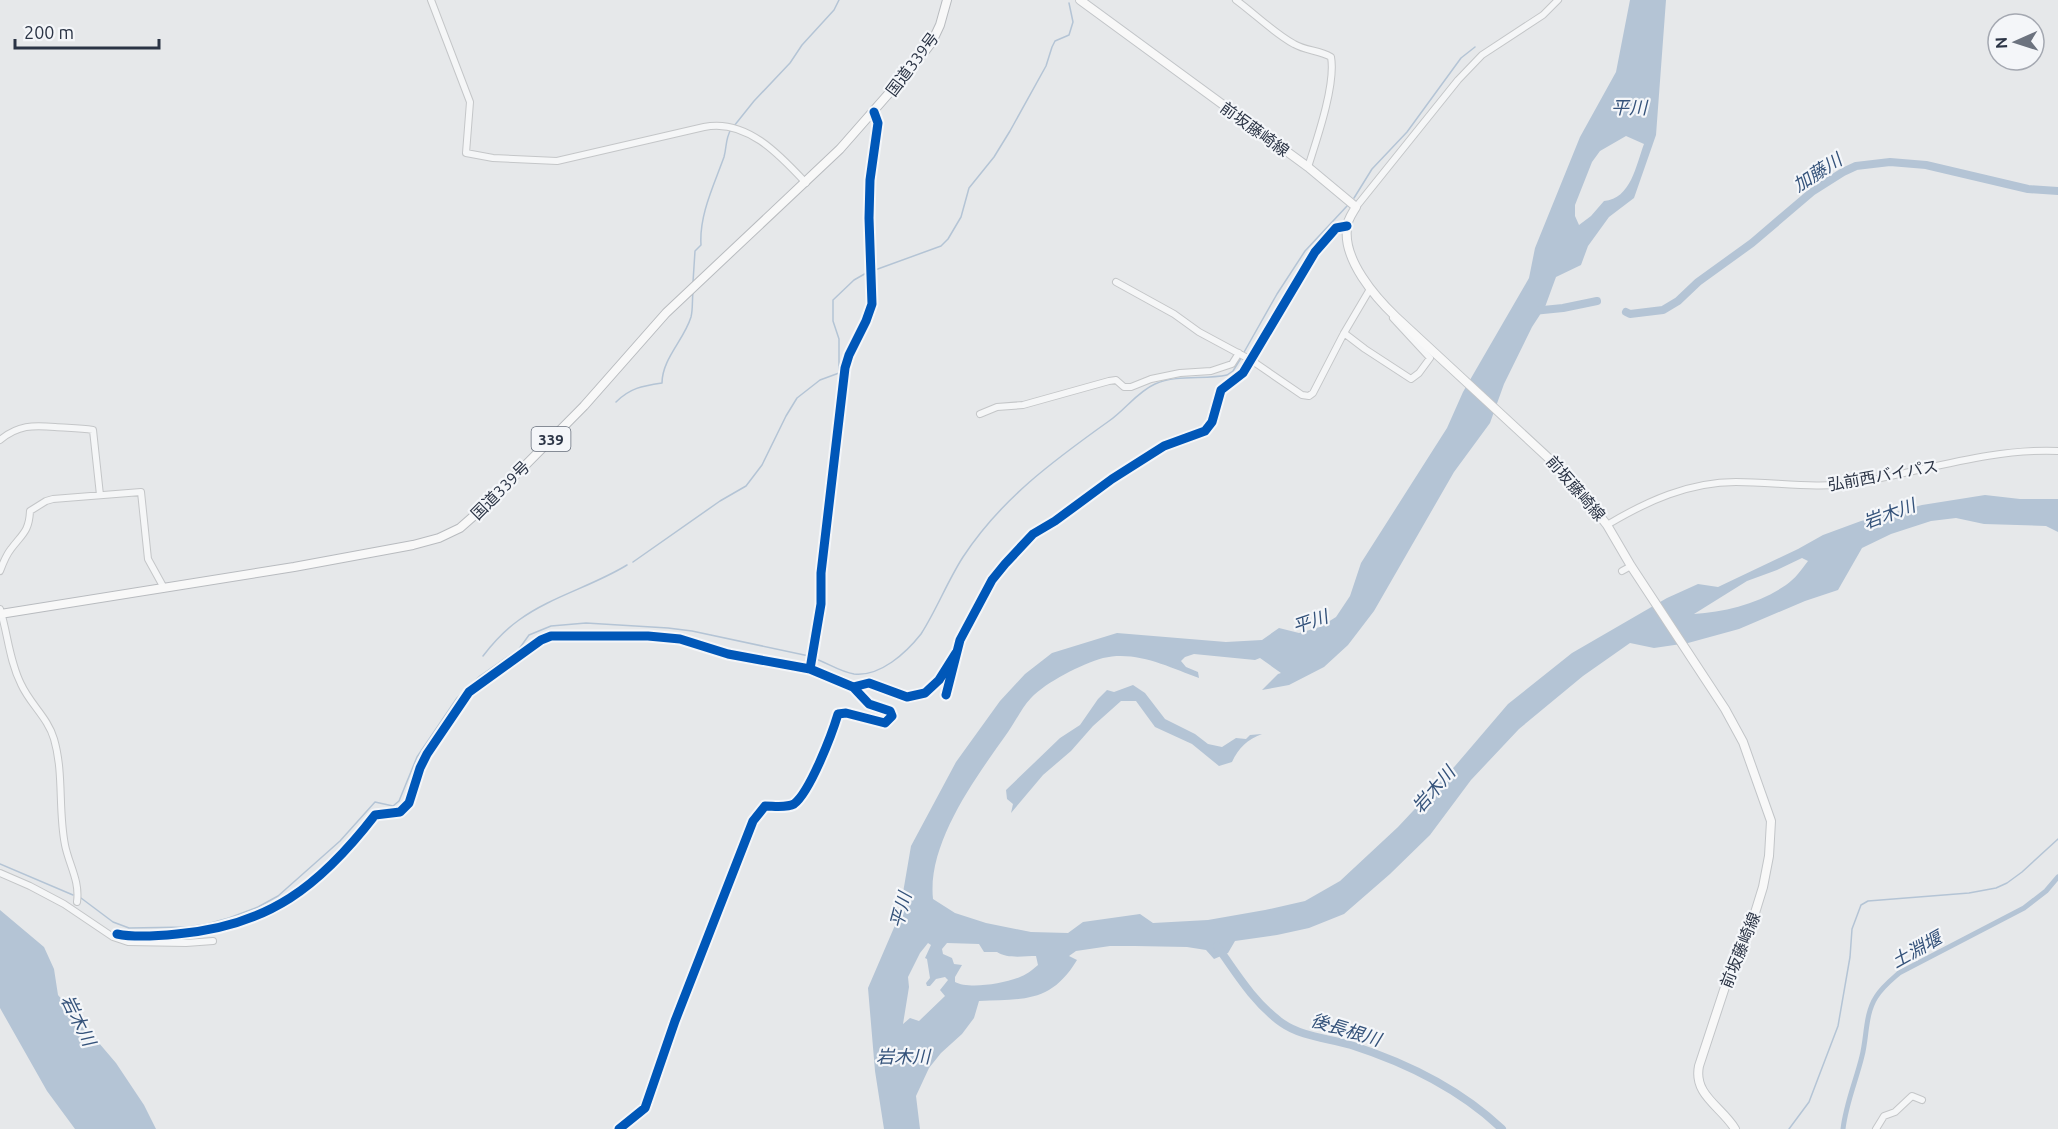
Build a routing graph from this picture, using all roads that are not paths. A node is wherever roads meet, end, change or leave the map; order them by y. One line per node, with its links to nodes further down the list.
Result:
1 (431, 0): 8 (street)
2 (946, 0): 6 (highway, 国道339号 / 339)
3 (1080, 0): 7 (main road, 前坂藤崎線)
4 (1236, 0): 7 (street)
5 (1558, 0): 9 (street)
6 (874, 112): 8 (highway, 国道339号 / 339); 27 (street)
7 (1308, 167): 9 (main road, 前坂藤崎線)
8 (806, 183): 24 (highway, 国道339号 / 339)
9 (1356, 207): 10 (main road)
10 (1347, 226): 12 (main road, 前坂藤崎線); 15 (street)
11 (1116, 282): 15 (street)
12 (1370, 289): 13 (main road, 前坂藤崎線); 14 (street)
13 (1393, 313): 14 (street); 20 (main road, 前坂藤崎線)
14 (1344, 333): 15 (street)
15 (1244, 356): 16 (street); 26 (street)
16 (980, 414)
17 (0, 440): 19 (street)
18 (2058, 450): 20 (street, 弘前西バイパス)
19 (100, 495): 22 (street); 24 (street)
20 (1607, 525): 21 (main road, 前坂藤崎線)
21 (1632, 566): 23 (street); 36 (main road, 前坂藤崎線)
22 (0, 570)
23 (1622, 571)
24 (164, 588): 25 (highway, 国道339号 / 339)
25 (0, 612): 31 (street)
26 (956, 652): 28 (street); 29 (street)
27 (810, 669): 28 (street); 32 (street)
28 (853, 687): 35 (street)
29 (946, 695)
30 (0, 873): 33 (street)
31 (76, 902)
32 (117, 934)
33 (213, 941)
34 (1922, 1100): 37 (street)
35 (619, 1129)
36 (1735, 1129)
37 (1876, 1129)

